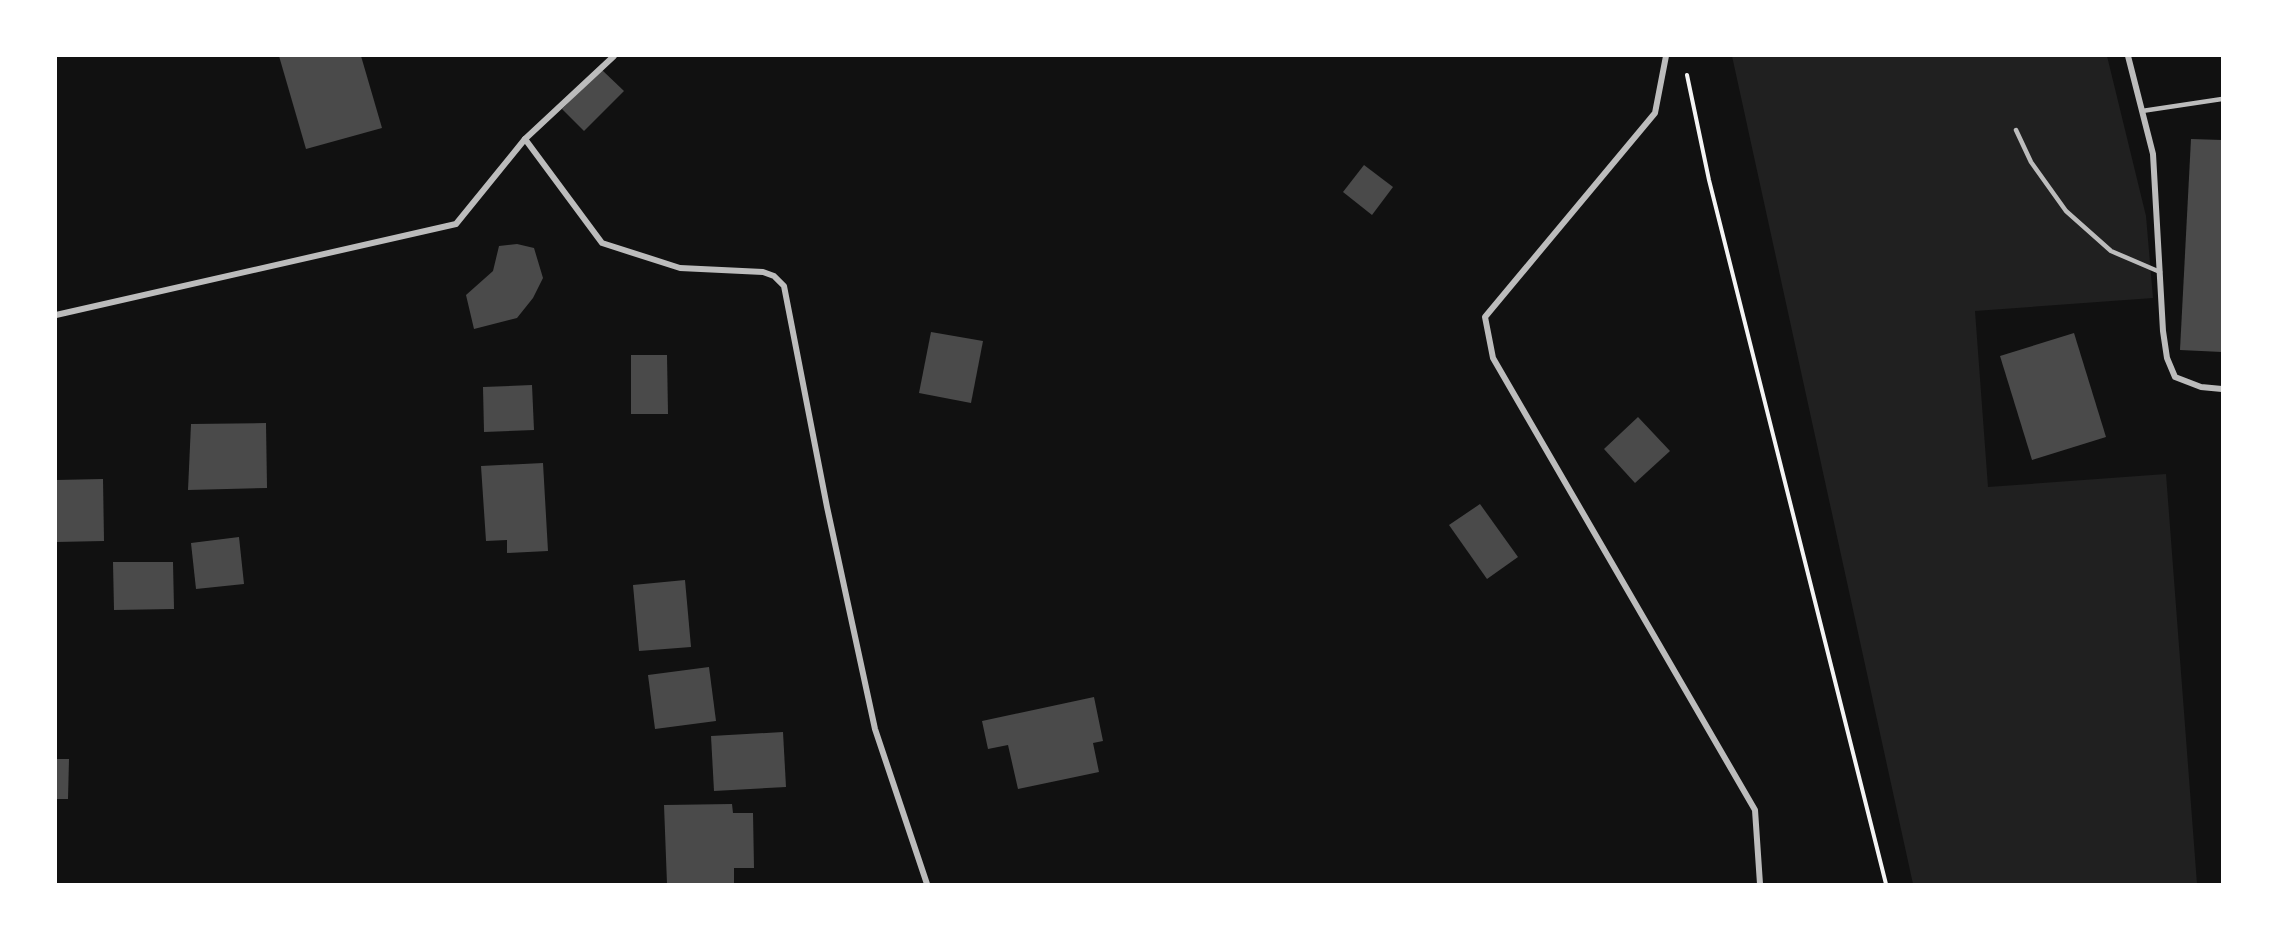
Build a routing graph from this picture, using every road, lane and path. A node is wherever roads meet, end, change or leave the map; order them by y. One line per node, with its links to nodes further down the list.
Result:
1 (614, 56): 8 (street)
2 (1666, 56): 13 (street)
3 (2128, 56): 6 (street)
4 (1685, 67): 14 (path)
5 (2223, 99): 6 (lane)
6 (2142, 111): 9 (street)
7 (2016, 130): 9 (lane)
8 (525, 139): 10 (street); 12 (street)
9 (2160, 272): 11 (street)
10 (56, 315)
11 (2223, 389)
12 (927, 885)
13 (1760, 885)
14 (1886, 885)

